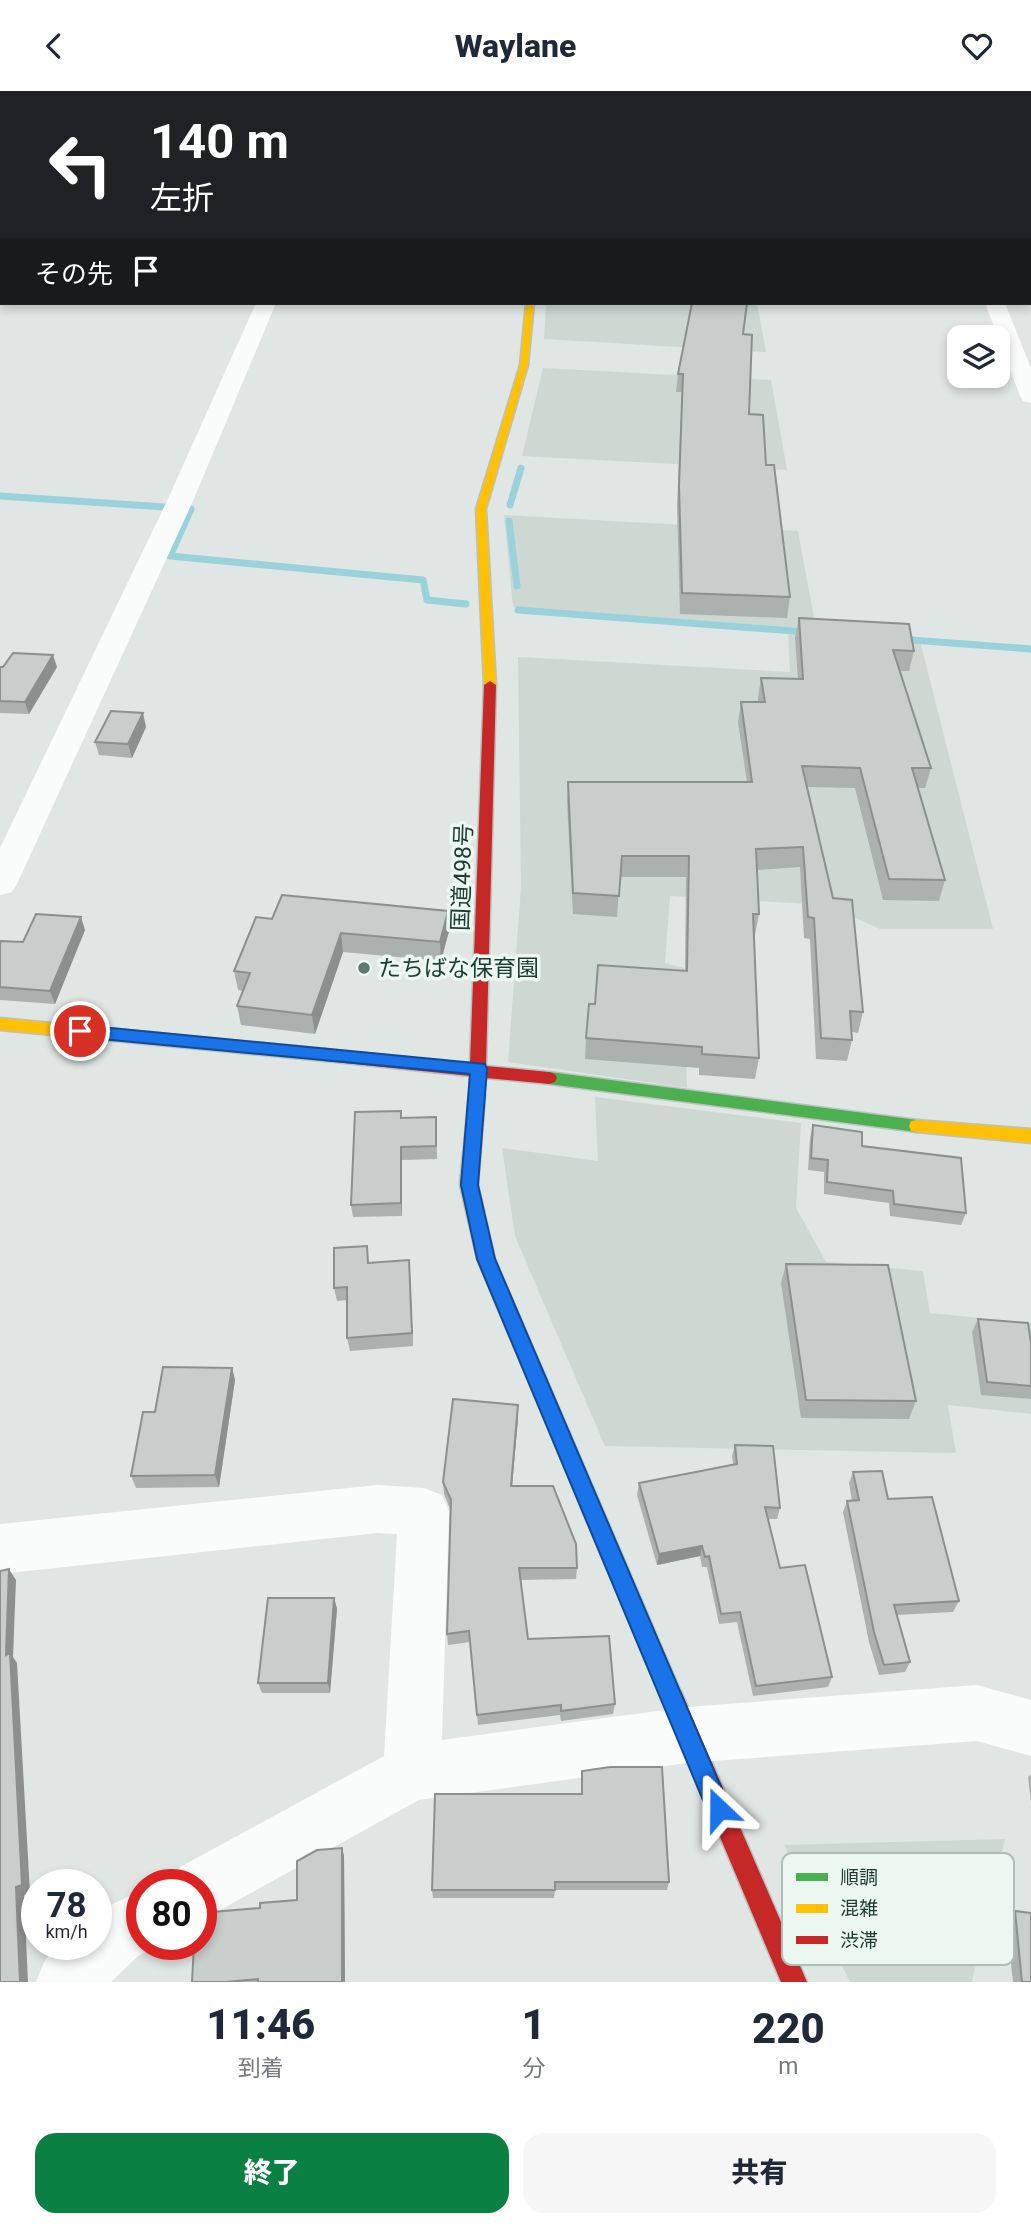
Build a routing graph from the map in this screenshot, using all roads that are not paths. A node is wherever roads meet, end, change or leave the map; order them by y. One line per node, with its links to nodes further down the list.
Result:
1 (265, 305): 5 (street)
2 (530, 305): 7 (main road, 国道498号)
3 (996, 305): 4 (street)
4 (1031, 396)
5 (0, 884)
6 (0, 1024): 7 (main road)
7 (479, 1069): 8 (main road); 11 (main road, 国道498号)
8 (1031, 1136)
9 (0, 1549): 12 (street)
10 (1031, 1728): 11 (street)
11 (687, 1735): 12 (street); 15 (main road, 国道498号)
12 (412, 1772): 13 (street)
13 (217, 1879)
14 (126, 1929): 17 (street)
15 (782, 1954)
16 (787, 1965): 18 (main road, 国道498号)
17 (67, 1982)
18 (794, 1982)

